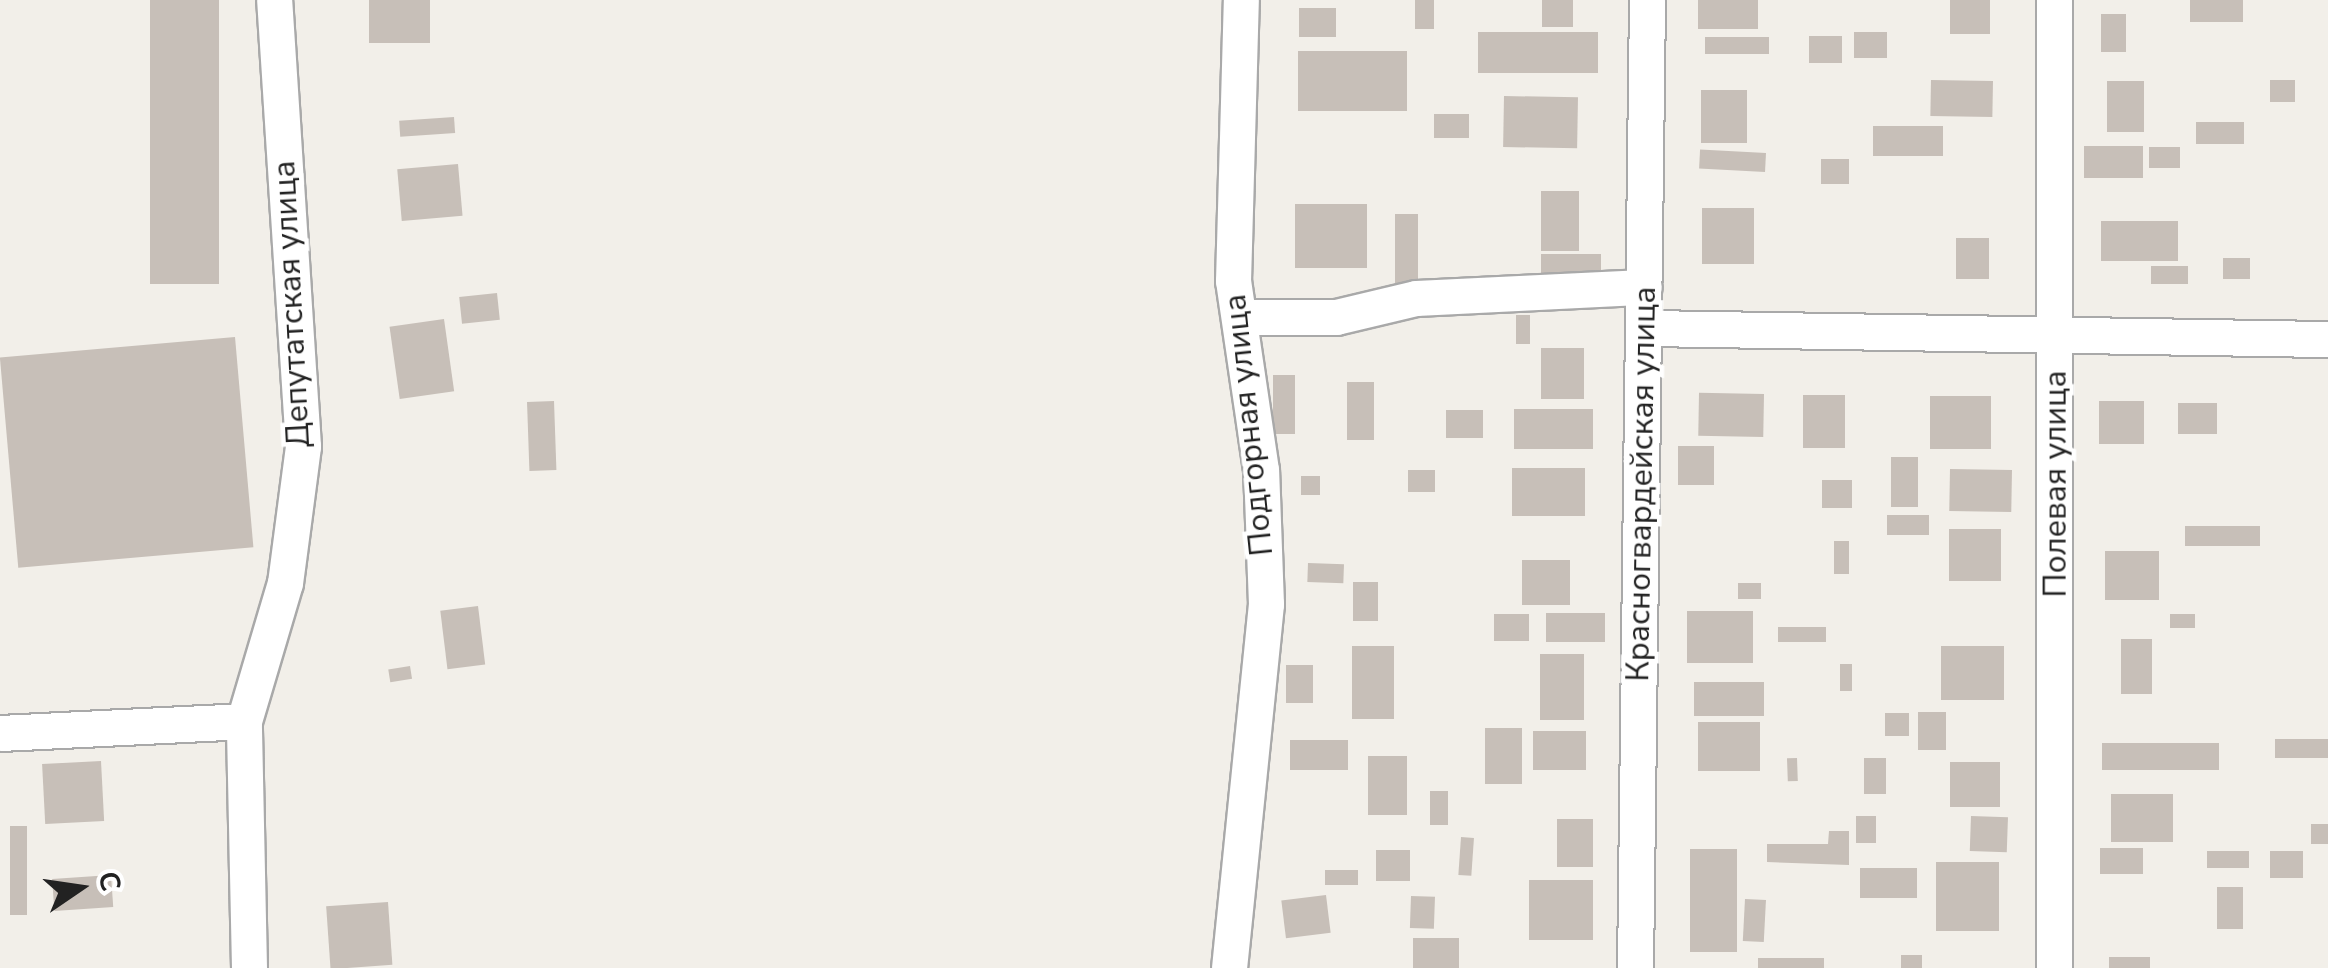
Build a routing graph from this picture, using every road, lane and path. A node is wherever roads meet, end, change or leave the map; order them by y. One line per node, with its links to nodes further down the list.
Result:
1 (274, 0): 10 (street, Депутатская улица)
2 (1241, 0): 6 (street, Подгорная улица)
3 (1647, 0): 5 (street, Красногвардейская улица)
4 (2054, 0): 8 (street, Полевая улица)
5 (1644, 287): 6 (street); 7 (street, Красногвардейская улица)
6 (1240, 317): 13 (street, Подгорная улица)
7 (1648, 328): 8 (street); 14 (street, Красногвардейская улица)
8 (2057, 338): 9 (street); 15 (street, Полевая улица)
9 (2328, 339)
10 (244, 722): 11 (street); 12 (street, Депутатская улица)
11 (0, 733)
12 (249, 968)
13 (1229, 968)
14 (1635, 968)
15 (2054, 968)

